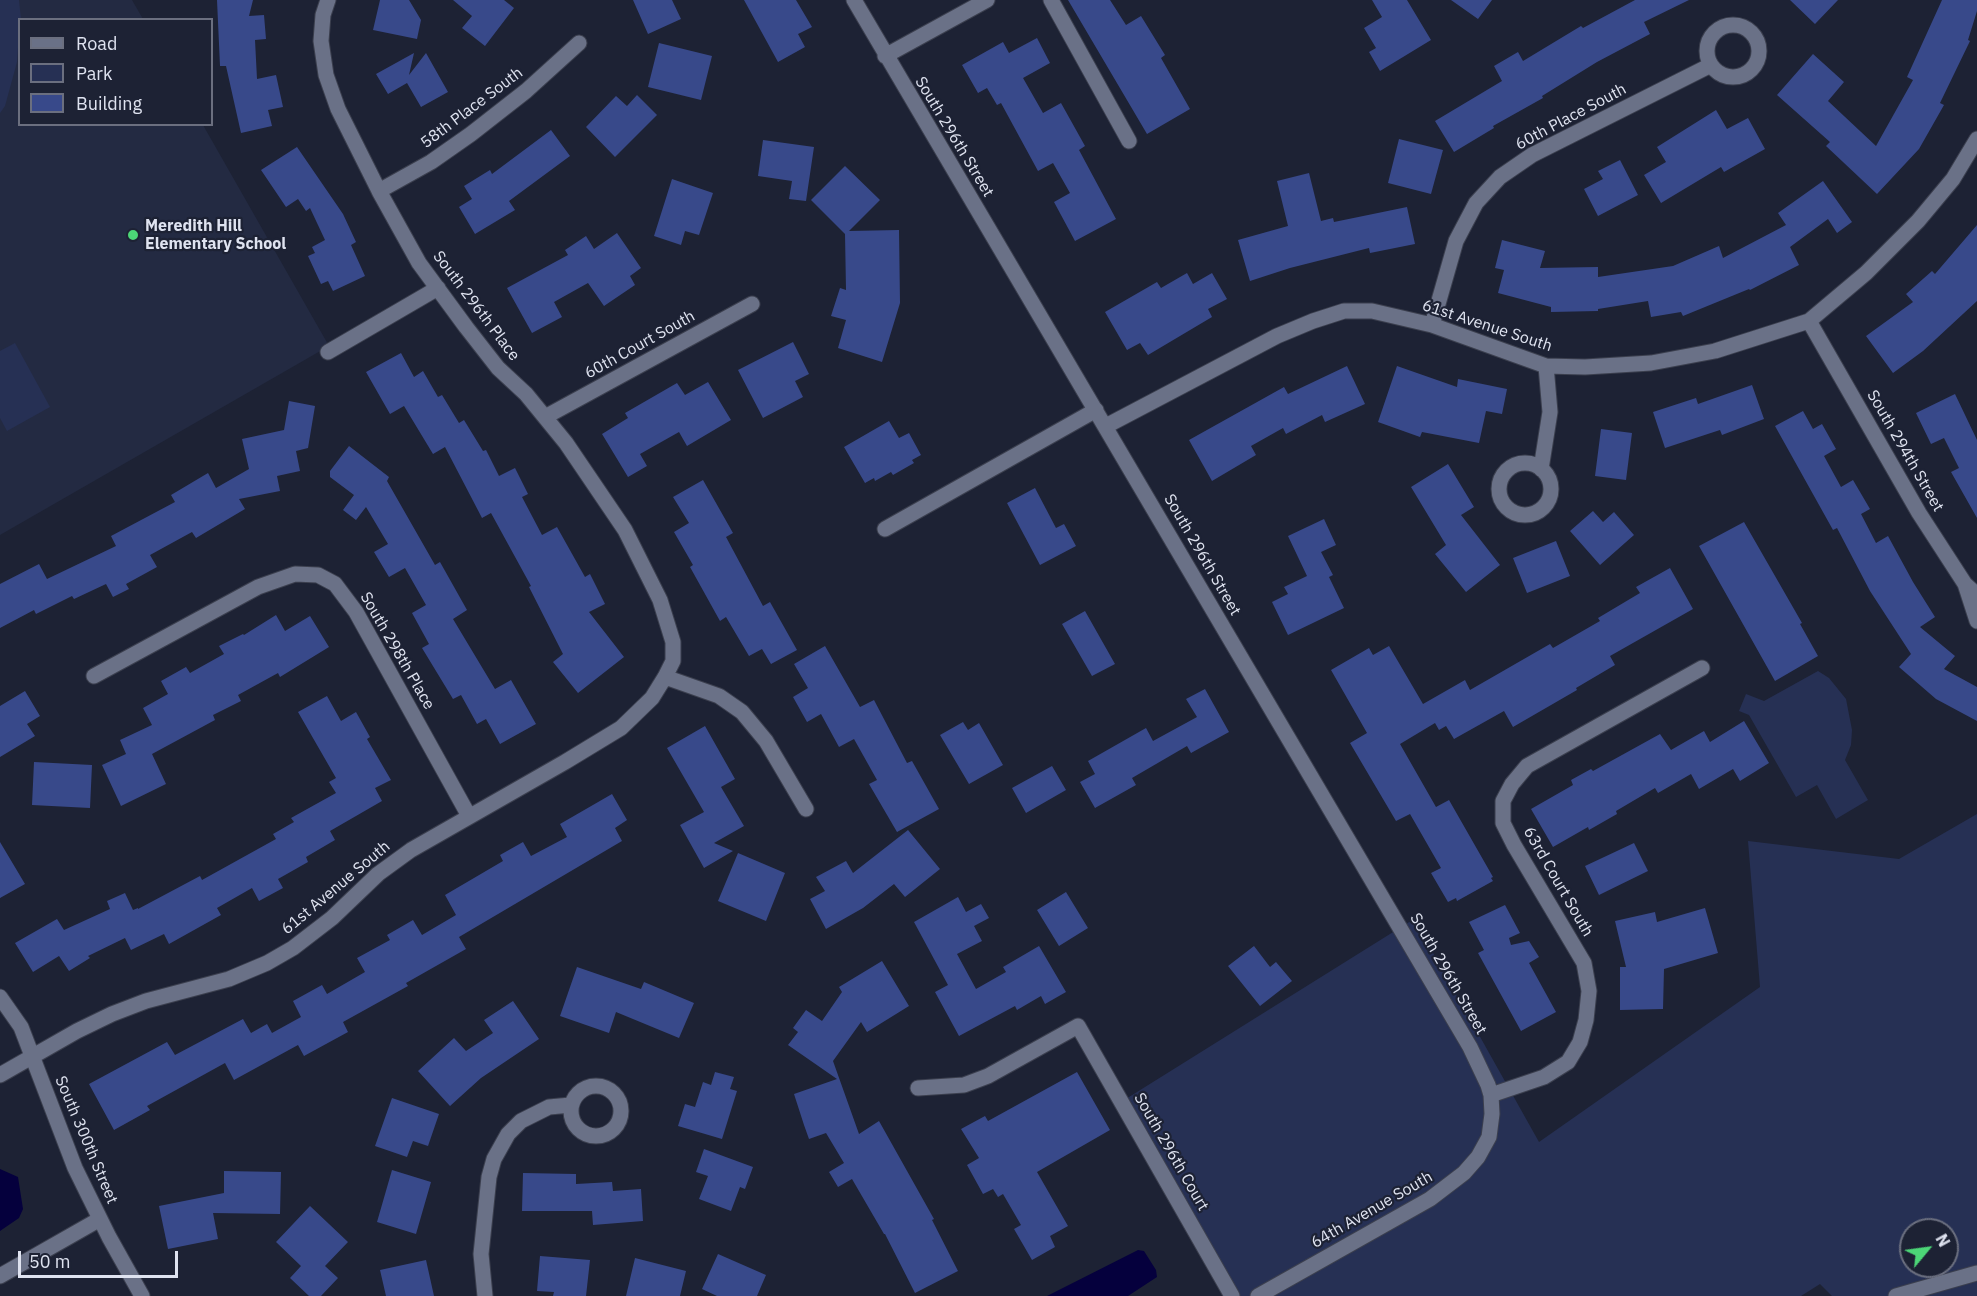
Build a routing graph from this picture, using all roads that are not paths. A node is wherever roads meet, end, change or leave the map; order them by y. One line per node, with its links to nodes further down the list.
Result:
1 (327, 0): 10 (street, South 296th Place)
2 (854, 0): 6 (street, South 296th Street)
3 (987, 0): 6 (street)
4 (1051, 0): 9 (street)
5 (579, 43): 10 (street, 58th Place South)
6 (885, 56): 17 (street, South 296th Street)
7 (1711, 65): 14 (street, 60th Place South)
8 (1977, 140): 13 (street, 61st Avenue South)
9 (1129, 141)
10 (379, 191): 11 (street, South 296th Place)
11 (438, 288): 15 (street); 18 (street, South 296th Place)
12 (752, 304): 18 (street, 60th Court South)
13 (1809, 321): 16 (street, 61st Avenue South); 22 (street, South 294th Street)
14 (1432, 325): 16 (street, 61st Avenue South); 19 (street, 61st Avenue South)
15 (328, 352)
16 (1546, 366): 20 (street)
17 (1096, 410): 19 (street, South 296th Street); 21 (street)
18 (545, 417): 27 (street, South 296th Place)
19 (1106, 426): 34 (street, South 296th Street)
20 (1541, 469)
21 (885, 529)
22 (1965, 584): 23 (street, South 294th Street); 24 (street)
23 (1977, 595)
24 (1977, 621)
25 (1702, 668): 34 (street, 63rd Court South)
26 (94, 676): 29 (street, South 298th Place)
27 (666, 677): 28 (street); 29 (street, 61st Avenue South)
28 (806, 809)
29 (469, 816): 31 (street, 61st Avenue South)
30 (0, 997): 31 (street, South 300th Street)
31 (32, 1055): 32 (street, 61st Avenue South); 37 (street, South 300th Street)
32 (0, 1075)
33 (918, 1088): 42 (street, South 296th Court)
34 (1491, 1095): 36 (street, South 296th Street)
35 (571, 1105): 41 (street)
36 (1489, 1137): 43 (street, 64th Avenue South)
37 (100, 1219): 39 (street); 40 (street, South 300th Street)
38 (1977, 1274): 44 (street)
39 (0, 1276)
40 (142, 1296)
41 (485, 1296)
42 (1232, 1296)
43 (1258, 1296)
44 (1896, 1296)

